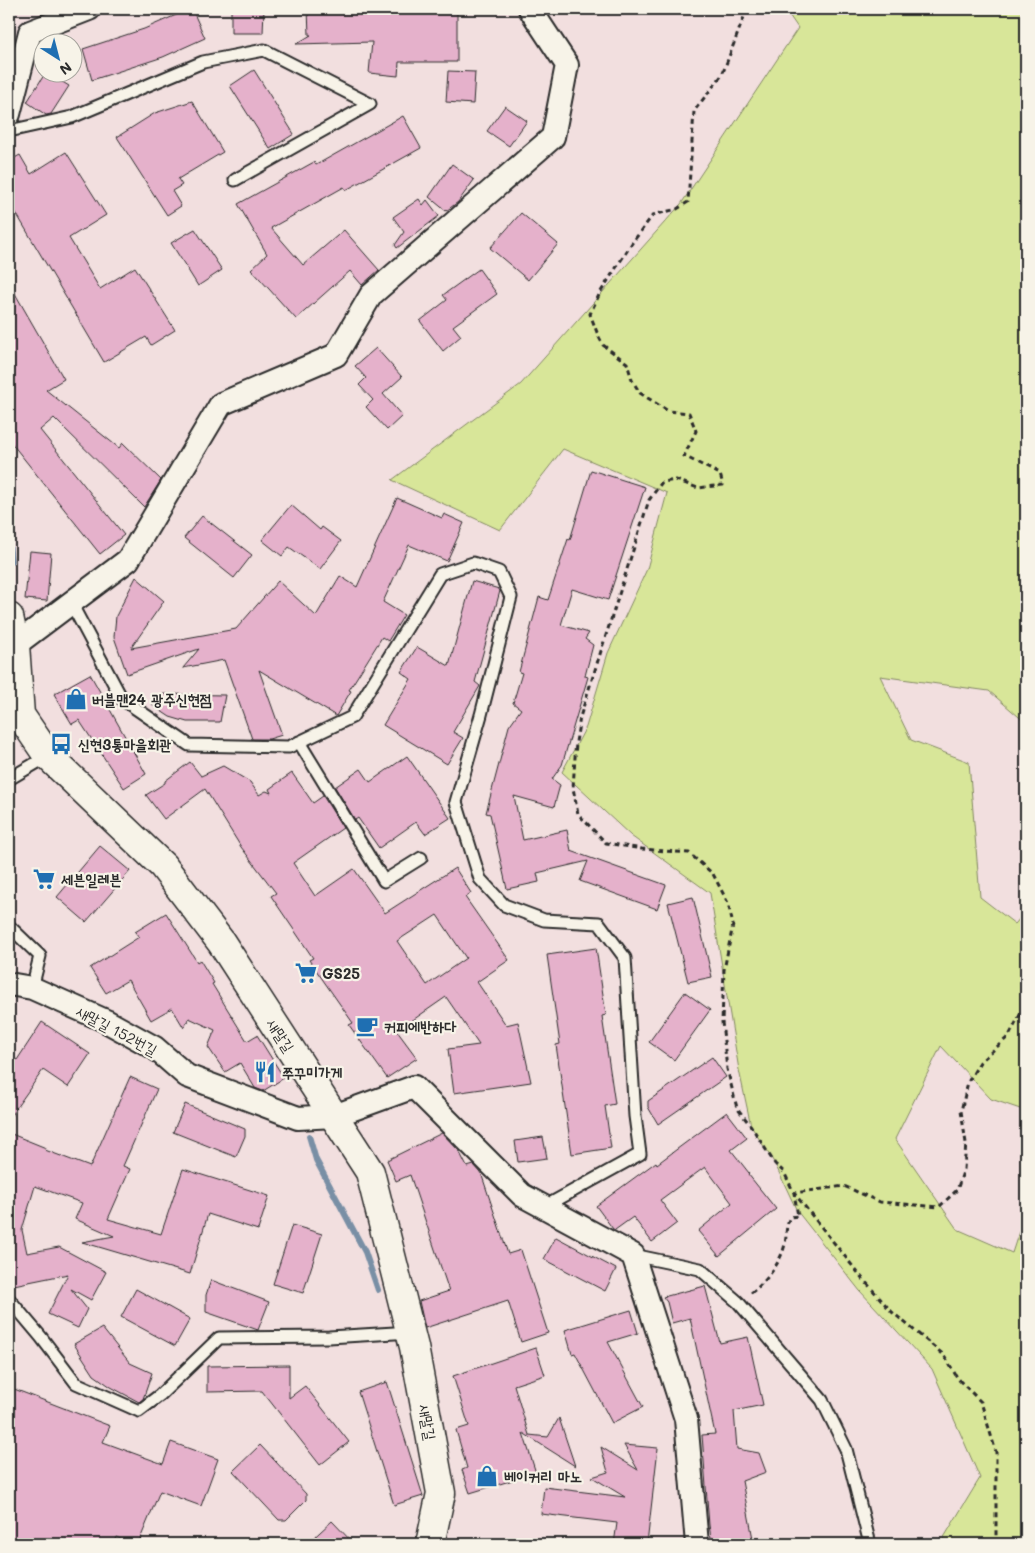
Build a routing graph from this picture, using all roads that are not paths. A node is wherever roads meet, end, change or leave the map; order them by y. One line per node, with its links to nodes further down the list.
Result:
1 (88, 9): 3 (street)
2 (530, 9): 6 (street)
3 (9, 114)
4 (9, 131): 5 (lane)
5 (235, 180)
6 (71, 603): 8 (street); 9 (lane)
7 (9, 617): 8 (street, 새말길)
8 (15, 645): 10 (street, 새말길)
9 (299, 742): 12 (lane); 17 (lane)
10 (48, 756): 11 (lane); 16 (street, 새말길)
11 (9, 779)
12 (421, 858)
13 (9, 926): 15 (lane)
14 (9, 984): 15 (street, 새말길 152번길)
15 (32, 988): 16 (street, 새말길 152번길)
16 (334, 1116): 17 (street, 새말길 152번길); 20 (street, 새말길)
17 (544, 1207): 18 (street)
18 (633, 1255): 22 (street); 23 (lane)
19 (9, 1299): 20 (lane)
20 (411, 1332): 21 (street, 새말길)
21 (430, 1544)
22 (697, 1544)
23 (870, 1544)

